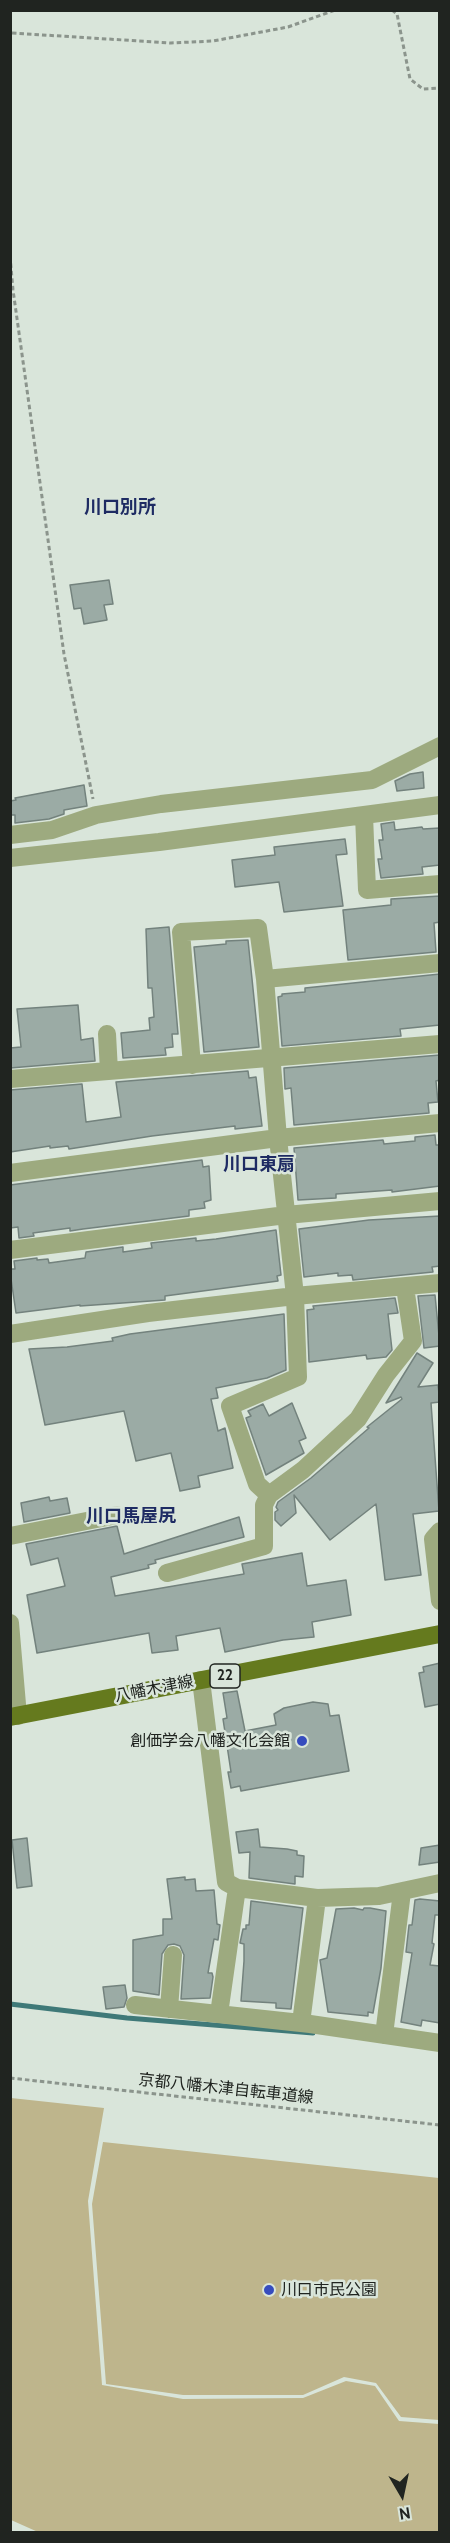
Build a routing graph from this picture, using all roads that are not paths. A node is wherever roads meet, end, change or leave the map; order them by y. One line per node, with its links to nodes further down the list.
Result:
1 (440, 746): 4 (street)
2 (440, 805): 3 (street)
3 (364, 815): 5 (street); 6 (street)
4 (10, 835)
5 (10, 858)
6 (440, 884)
7 (440, 963): 8 (street)
8 (265, 979): 11 (street); 12 (street)
9 (107, 1034): 13 (street)
10 (440, 1044): 11 (street)
11 (273, 1059): 12 (street); 16 (street)
12 (192, 1065): 13 (street)
13 (109, 1071): 14 (street)
14 (10, 1079)
15 (440, 1123): 16 (street)
16 (278, 1138): 17 (street); 19 (street)
17 (10, 1173)
18 (440, 1201): 19 (street)
19 (286, 1215): 20 (street); 23 (street)
20 (10, 1250)
21 (440, 1283): 22 (street)
22 (405, 1287): 23 (street); 25 (street)
23 (295, 1296): 24 (street); 25 (street)
24 (10, 1334)
25 (269, 1495): 29 (street)
26 (117, 1515): 28 (street)
27 (440, 1532): 30 (street)
28 (10, 1536)
29 (167, 1573)
30 (440, 1601)
31 (10, 1623): 34 (street)
32 (440, 1634): 33 (main road, 八幡木津線 / 22)
33 (201, 1680): 34 (main road, 八幡木津線 / 22); 36 (street)
34 (14, 1717)
35 (440, 1883): 37 (street)
36 (237, 1888): 38 (street); 42 (street)
37 (402, 1892): 38 (street); 44 (street)
38 (317, 1898): 43 (street)
39 (173, 1955): 41 (street)
40 (135, 2005): 41 (street)
41 (169, 2009): 42 (street)
42 (219, 2014): 43 (street)
43 (301, 2023): 44 (street)
44 (384, 2035): 45 (street)
45 (440, 2043)

